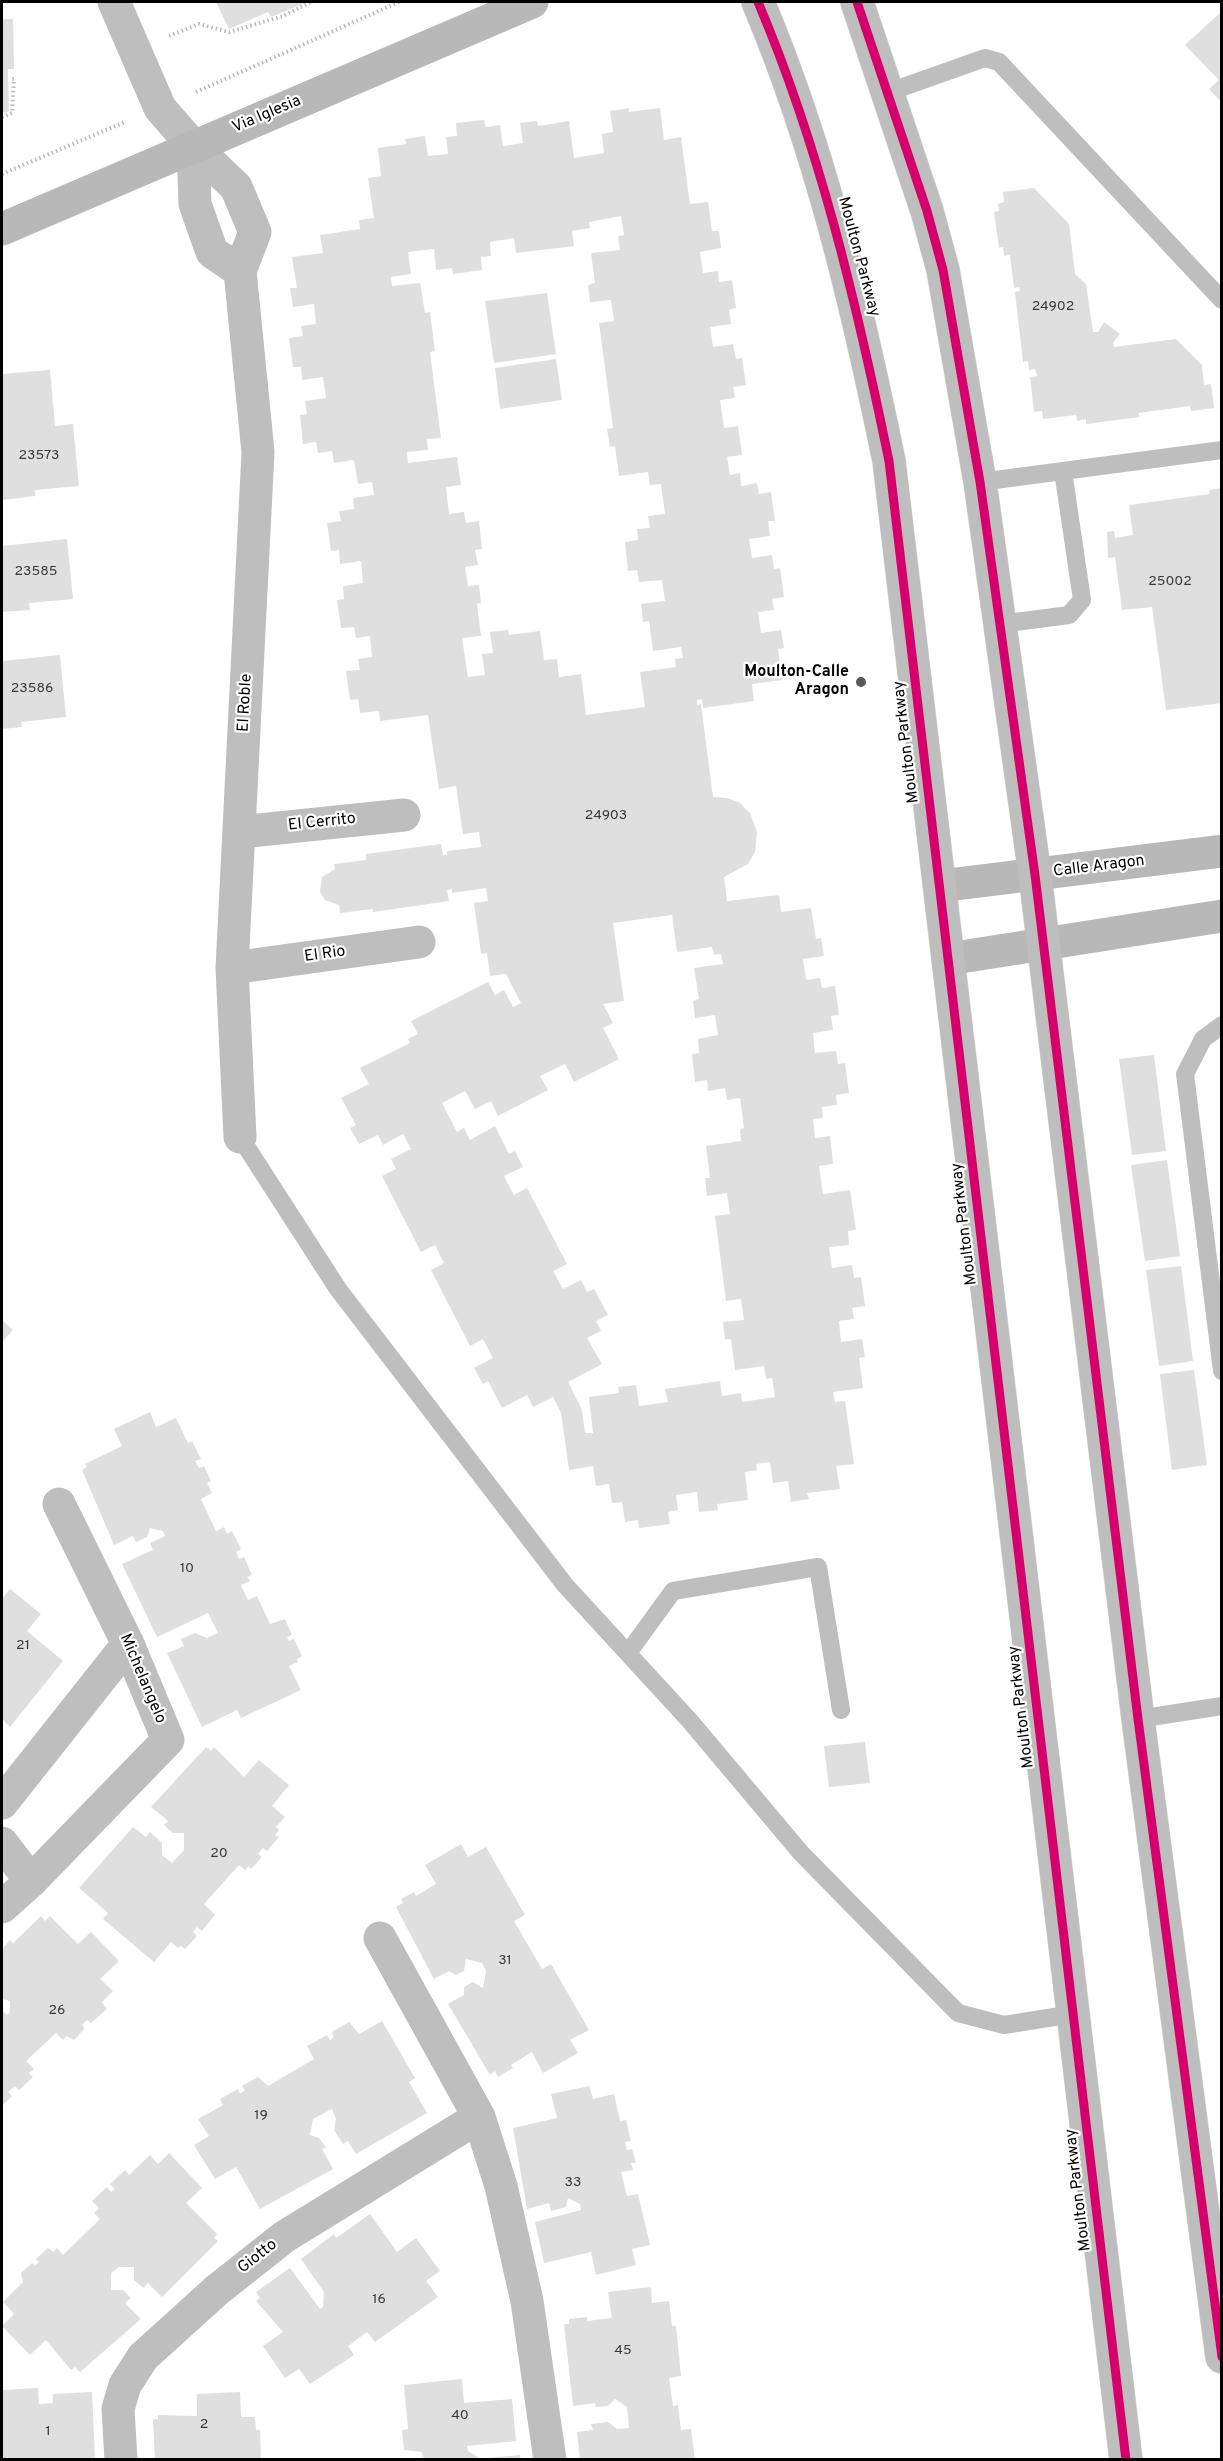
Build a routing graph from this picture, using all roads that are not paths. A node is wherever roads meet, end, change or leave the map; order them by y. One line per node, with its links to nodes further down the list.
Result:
1 (114, 2): 6 (main road, El Roble)
2 (532, 2): 6 (street, Via Iglesia)
3 (758, 2): 18 (main road, Moulton Parkway)
4 (857, 2): 5 (main road)
5 (889, 92): 9 (lane); 12 (main road)
6 (193, 146): 7 (street, Via Iglesia); 8 (main road); 8 (main road, El Roble)
7 (2, 229)
8 (240, 271): 15 (main road, El Roble)
9 (1221, 300)
10 (1221, 450): 11 (lane)
11 (1063, 471): 12 (lane); 13 (lane)
12 (980, 482): 13 (main road)
13 (1000, 624): 17 (main road)
14 (404, 815): 15 (main road, El Cerrito)
15 (240, 832): 23 (main road, El Roble)
16 (1221, 851): 17 (street, Calle Aragon)
17 (1035, 875): 18 (street, Calle Aragon); 21 (main road)
18 (940, 886): 22 (main road, Moulton Parkway)
19 (1221, 916): 21 (street)
20 (419, 942): 23 (main road, El Rio)
21 (1042, 943): 22 (street); 32 (main road)
22 (948, 959): 38 (main road, Moulton Parkway)
23 (232, 968): 25 (main road, El Roble)
24 (1221, 1025): 26 (lane)
25 (240, 1137): 29 (lane)
26 (1221, 1371)
27 (59, 1504): 28 (main road, Michelangelo)
28 (128, 1644): 33 (main road); 35 (main road, Michelangelo)
29 (628, 1653): 31 (lane); 38 (lane)
30 (1221, 1706): 32 (lane)
31 (841, 1710)
32 (1138, 1719): 40 (main road)
33 (2, 1803)
34 (2, 1843): 35 (main road)
35 (31, 1881): 36 (main road, Michelangelo)
36 (2, 1907)
37 (380, 1938): 39 (main road)
38 (1073, 2014): 43 (main road, Moulton Parkway)
39 (479, 2117): 41 (main road, Giotto); 42 (main road)
40 (1221, 2357)
41 (121, 2460)
42 (550, 2460)
43 (1126, 2460)

